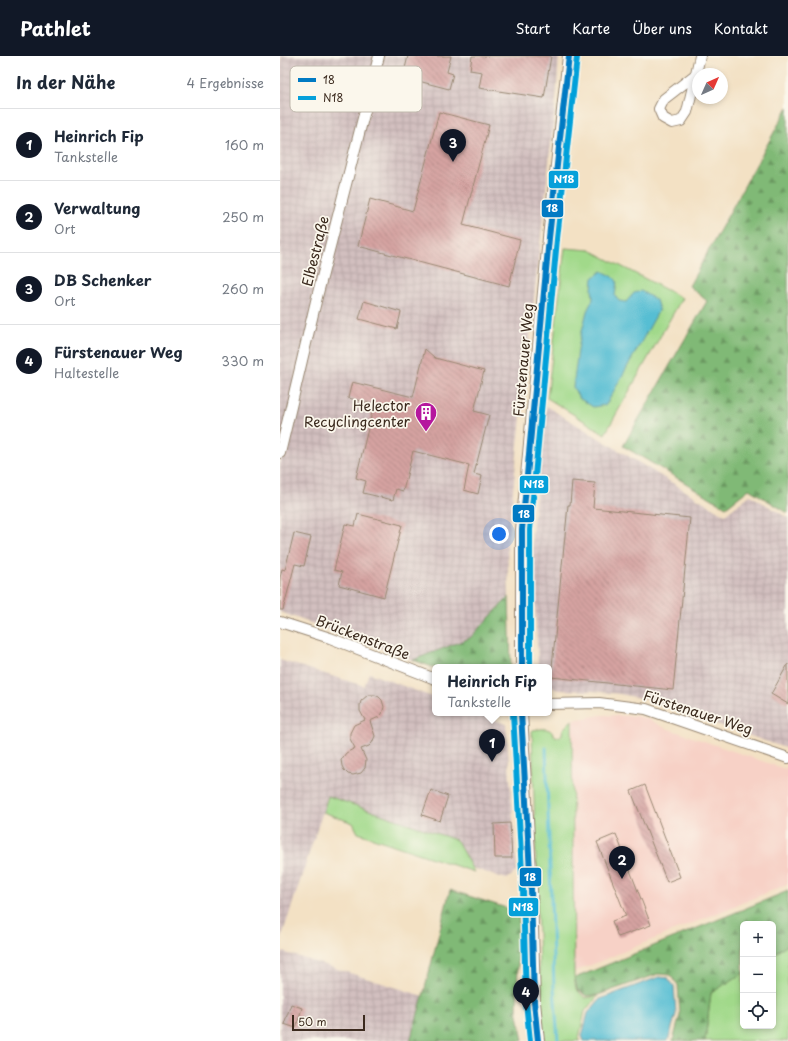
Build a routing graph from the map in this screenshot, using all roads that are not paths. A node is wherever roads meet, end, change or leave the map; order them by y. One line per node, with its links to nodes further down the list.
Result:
1 (379, 56): 4 (street, Elbestraße)
2 (569, 56): 10 (street, Fürstenauer Weg)
3 (700, 56): 5 (street)
4 (376, 66)
5 (697, 68)
6 (695, 76): 6 (street)
7 (365, 112): 8 (street, Elbestraße)
8 (280, 453)
9 (280, 622): 11 (street, Brückenstraße)
10 (522, 664)
11 (432, 678)
12 (552, 704): 14 (street, Fürstenauer Weg)
13 (521, 716): 15 (street)
14 (788, 758)
15 (538, 1041)

